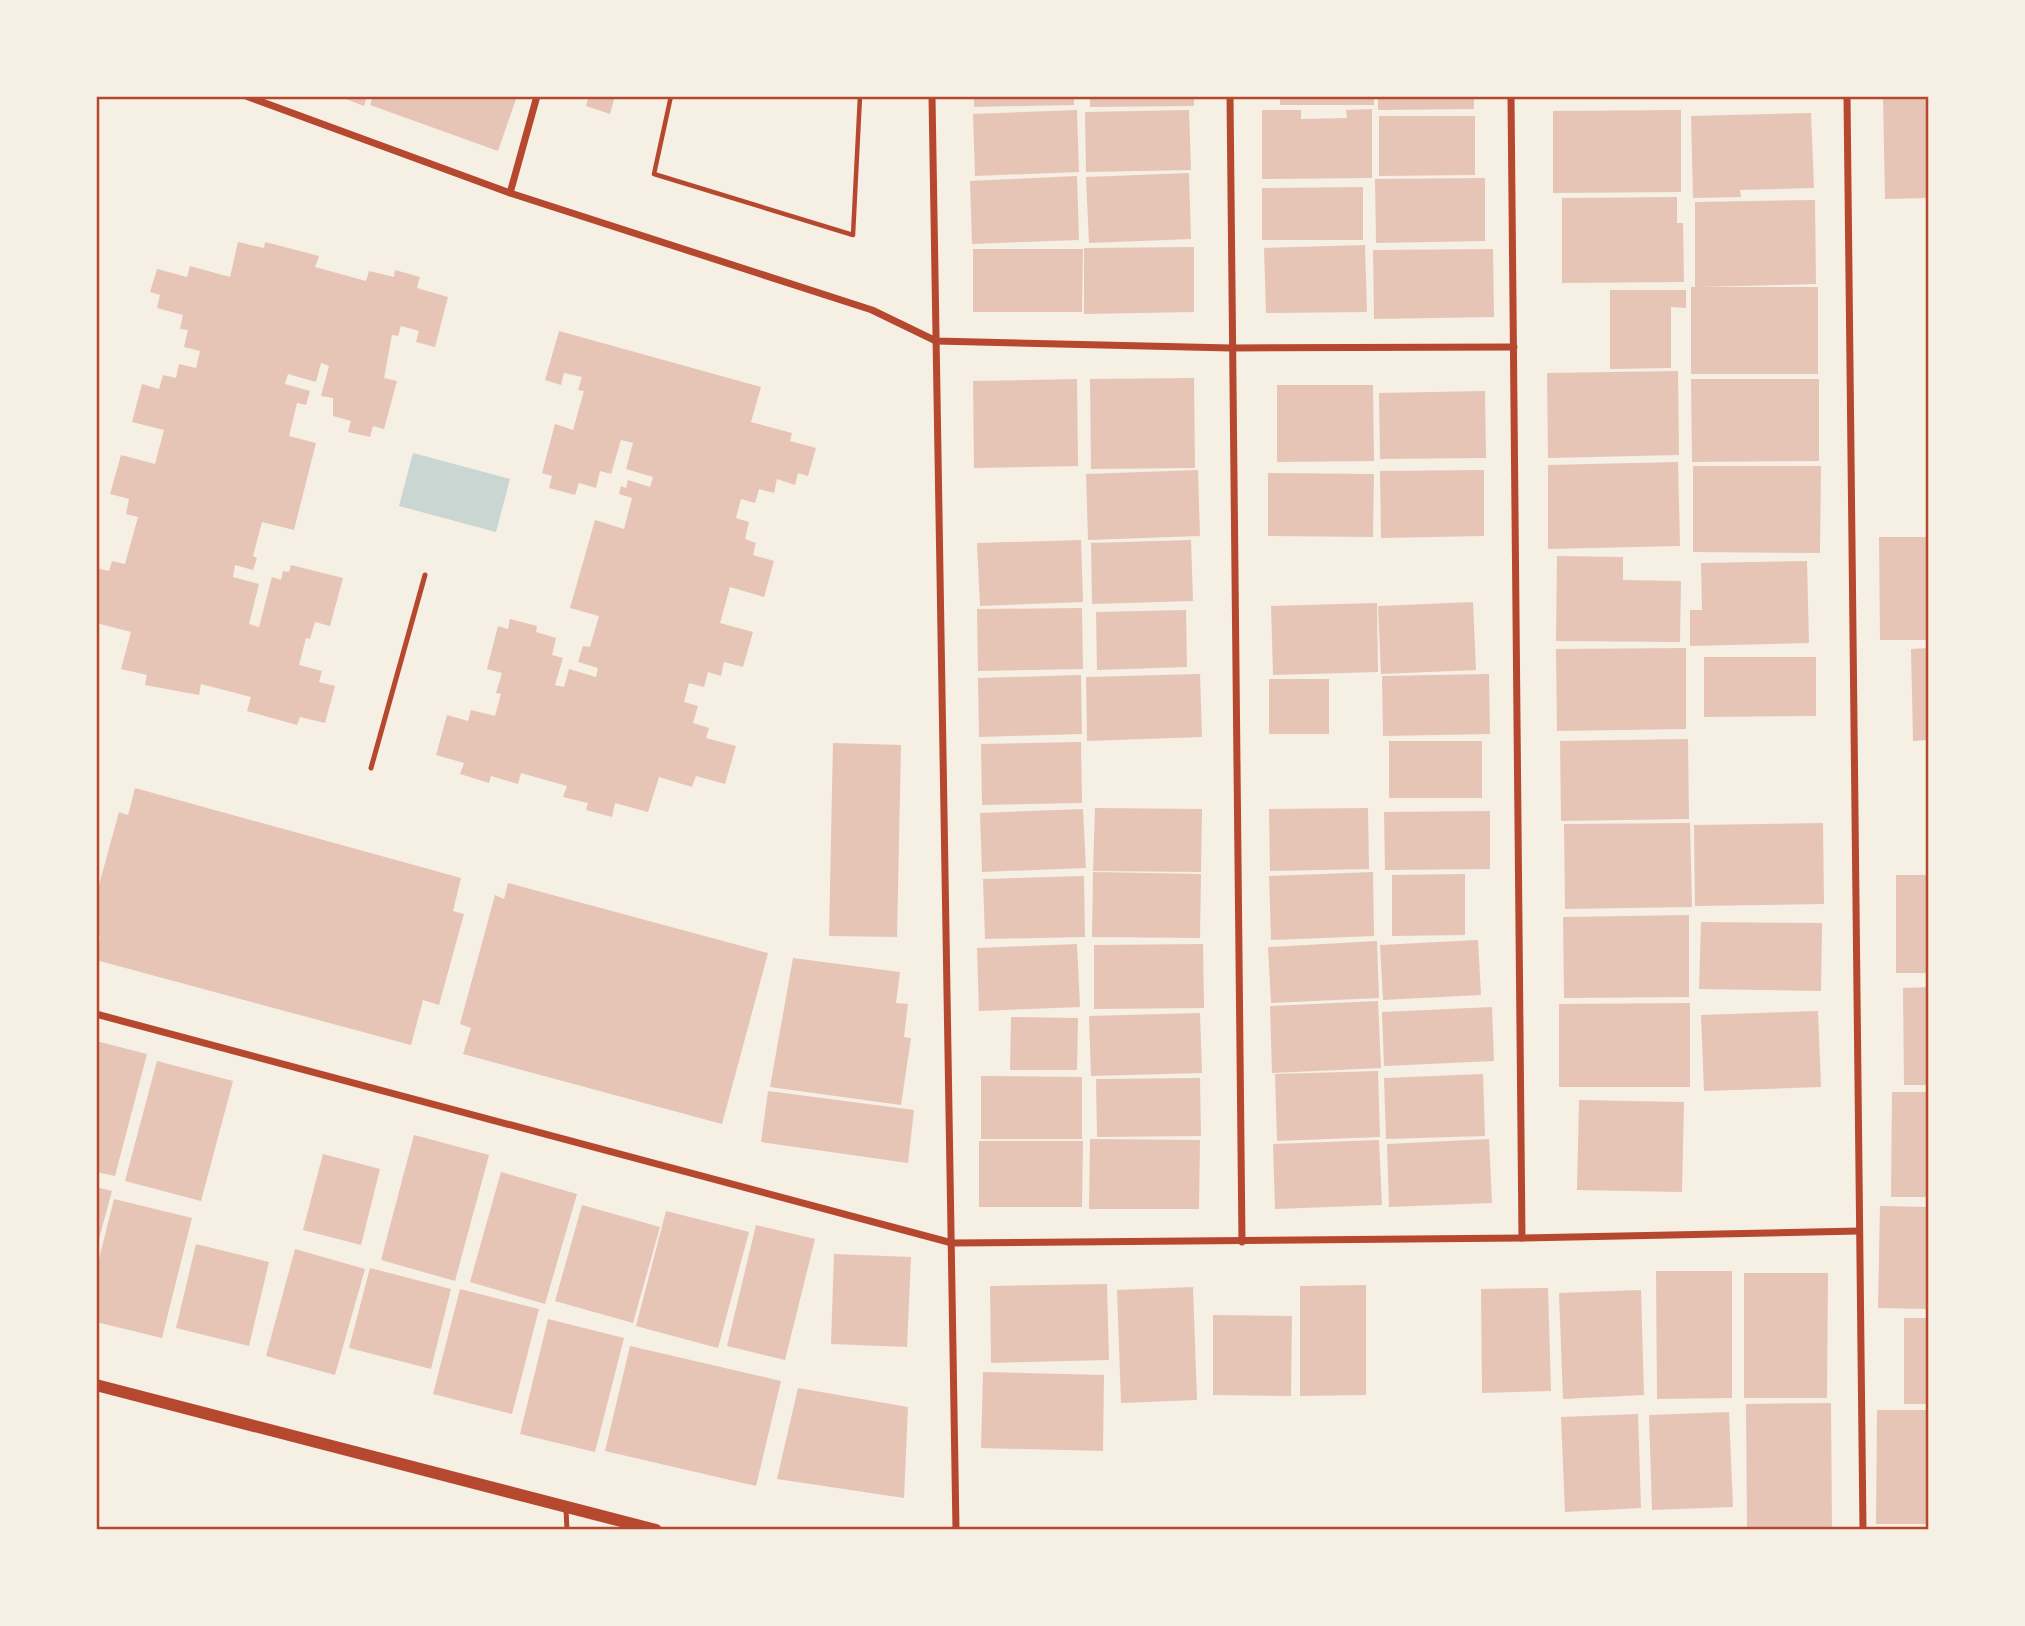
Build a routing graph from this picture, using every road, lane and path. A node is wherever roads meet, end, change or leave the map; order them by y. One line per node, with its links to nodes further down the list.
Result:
1 (246, 96): 9 (street)
2 (537, 96): 9 (street)
3 (671, 96): 4 (path)
4 (860, 96)
5 (932, 96): 10 (street)
6 (1230, 96): 12 (street)
7 (1511, 96): 11 (street)
8 (1847, 96): 16 (street)
9 (510, 194): 10 (street)
10 (936, 341): 12 (street); 19 (street)
11 (1514, 347): 12 (street); 17 (street)
12 (1231, 348): 18 (street)
13 (425, 575): 14 (lane)
14 (371, 768)
15 (96, 1014): 19 (street)
16 (1859, 1231): 17 (street); 25 (street)
17 (1522, 1238): 18 (street)
18 (1242, 1242): 19 (street)
19 (952, 1243): 24 (street)
20 (96, 1385): 21 (street)
21 (566, 1509): 22 (lane); 23 (street)
22 (568, 1530)
23 (656, 1530)
24 (956, 1530)
25 (1863, 1530)

